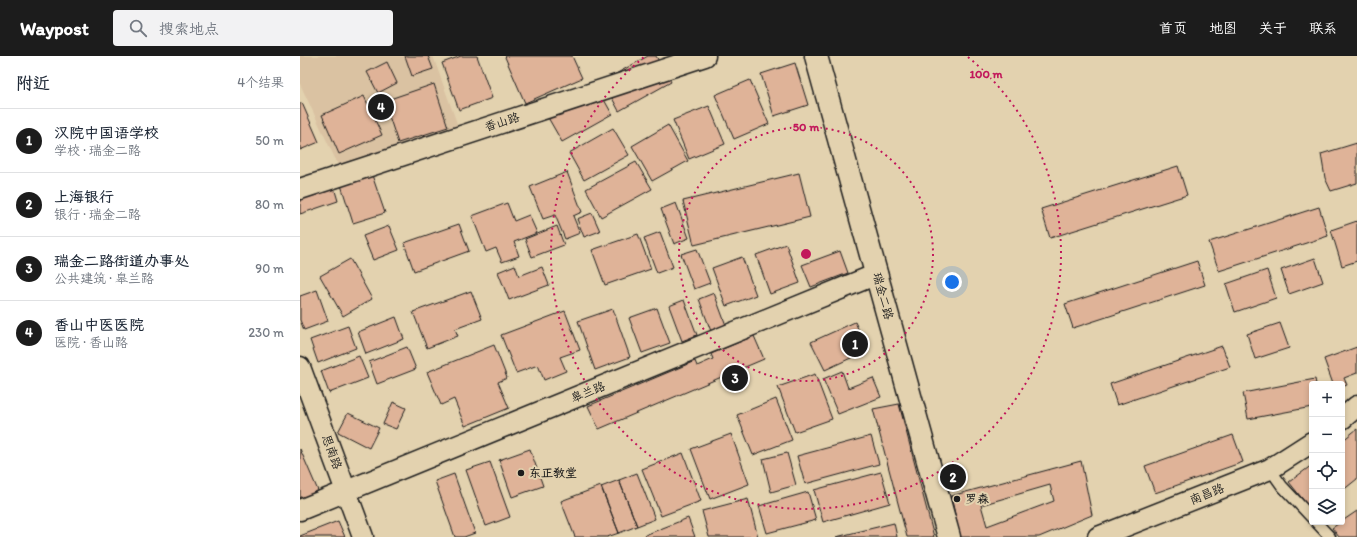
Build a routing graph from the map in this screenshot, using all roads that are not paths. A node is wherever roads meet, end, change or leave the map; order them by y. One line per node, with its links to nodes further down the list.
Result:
1 (705, 56): 3 (street, 香山路)
2 (816, 56): 4 (main road, 瑞金二路)
3 (300, 189)
4 (877, 274): 10 (street, 皋兰路); 15 (main road, 瑞金二路)
5 (300, 367): 10 (street, 思南路)
6 (1357, 406): 7 (street)
7 (1344, 417)
8 (1309, 444): 9 (street, 南昌路)
9 (1270, 469): 12 (lane); 16 (street, 南昌路)
10 (346, 490): 11 (street, 皋兰路); 14 (street, 思南路)
11 (300, 510)
12 (1309, 515)
13 (1319, 525): 17 (lane)
14 (363, 537)
15 (949, 537)
16 (1098, 537)
17 (1330, 537)

